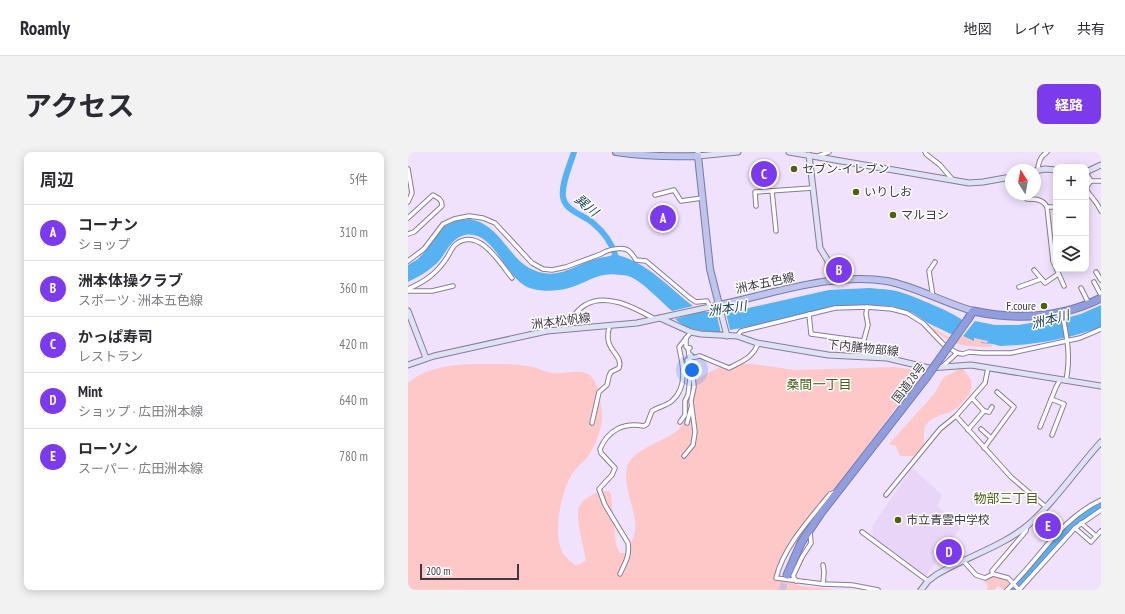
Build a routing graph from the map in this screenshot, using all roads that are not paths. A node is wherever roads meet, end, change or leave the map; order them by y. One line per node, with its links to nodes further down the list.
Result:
1 (616, 152): 7 (main road)
2 (738, 152): 7 (main road)
3 (789, 152): 8 (main road)
4 (829, 152): 9 (street)
5 (925, 152): 18 (street)
6 (1047, 152): 10 (street)
7 (698, 154): 24 (main road)
8 (810, 154): 9 (main road); 21 (main road)
9 (817, 157): 18 (main road)
10 (1039, 164)
11 (1101, 165): 15 (main road)
12 (408, 169): 26 (street)
13 (1041, 170): 14 (main road)
14 (1053, 170)
15 (1089, 171)
16 (1005, 177): 18 (main road)
17 (1089, 178): 20 (street)
18 (953, 180)
19 (1101, 180): 20 (street)
20 (1091, 181): 30 (street)
21 (813, 188): 22 (street); 45 (main road)
22 (772, 191): 27 (street); 32 (street)
23 (655, 195): 24 (street)
24 (702, 198): 58 (main road)
25 (1037, 200): 28 (street)
26 (408, 202)
27 (756, 206)
28 (1048, 207): 29 (street); 34 (street)
29 (1053, 207)
30 (1101, 211)
31 (408, 218): 33 (street)
32 (776, 231)
33 (408, 234)
34 (1050, 236): 35 (street); 36 (street)
35 (1053, 236)
36 (1053, 255)
37 (408, 261): 56 (street)
38 (935, 262): 53 (street)
39 (1034, 270): 43 (street)
40 (1096, 272): 44 (street)
41 (1058, 274): 43 (street); 48 (street)
42 (512, 278): 51 (street)
43 (1041, 279): 49 (street)
44 (1101, 280)
45 (829, 282): 53 (main road, 洲本五色線); 58 (main road, 洲本五色線)
46 (1094, 282): 52 (street)
47 (453, 286): 51 (street)
48 (1064, 286)
49 (1019, 287)
50 (1082, 288): 55 (street)
51 (408, 290)
52 (1101, 295)
53 (933, 297): 60 (main road, 洲本五色線)
54 (1101, 298): 55 (highway)
55 (1089, 304): 61 (highway)
56 (707, 307): 58 (main road, 洲本松帆線); 63 (main road, 洲本松帆線)
57 (867, 307): 62 (street); 74 (street); 77 (street)
58 (720, 308): 70 (main road)
59 (408, 311): 79 (main road)
60 (973, 311): 61 (highway); 105 (highway, 国道28号, bridge)
61 (1062, 312): 73 (street)
62 (809, 314): 71 (street); 74 (street)
63 (658, 319): 64 (main road, 洲本松帆線); 65 (street); 67 (main road, 下内膳物部線)
64 (610, 325): 65 (main road, 洲本松帆線); 93 (street)
65 (564, 328): 79 (main road, 洲本松帆線)
66 (1101, 329): 69 (street)
67 (691, 332): 70 (main road, 下内膳物部線); 72 (street)
68 (1101, 332): 69 (street)
69 (1092, 333): 73 (street)
70 (726, 334): 71 (main road, 下内膳物部線)
71 (737, 336): 75 (main road, 下内膳物部線)
72 (686, 338): 76 (street); 120 (street)
73 (1068, 340): 77 (street); 83 (street)
74 (863, 341): 78 (street)
75 (758, 343): 76 (street); 78 (main road, 下内膳物部線)
76 (687, 347): 88 (street); 92 (street)
77 (956, 353): 81 (street)
78 (866, 357): 81 (main road, 下内膳物部線)
79 (426, 358): 80 (main road, 洲本松帆線)
80 (408, 365)
81 (943, 366): 82 (main road, 下内膳物部線)
82 (988, 368): 83 (main road, 下内膳物部線); 86 (street)
83 (1063, 380): 84 (main road, 下内膳物部線); 87 (street)
84 (1101, 386)
85 (997, 392): 100 (street)
86 (972, 398): 90 (street); 91 (street)
87 (1051, 399): 95 (street); 99 (street)
88 (692, 401): 94 (street); 97 (street)
89 (992, 407): 90 (street)
90 (984, 411): 98 (street)
91 (956, 416): 98 (street); 106 (street)
92 (680, 422)
93 (592, 423)
94 (687, 424)
95 (1040, 427)
96 (981, 429): 100 (street)
97 (695, 430): 101 (street); 104 (street)
98 (968, 430): 103 (street)
99 (1052, 435)
100 (991, 438): 103 (street)
101 (691, 440)
102 (1101, 442): 108 (main road)
103 (984, 448): 108 (street)
104 (684, 456)
105 (838, 492): 113 (highway, 国道28号); 124 (street)
106 (886, 495)
107 (1101, 500): 126 (street)
108 (1046, 507): 111 (main road)
109 (1101, 510): 110 (street)
110 (1081, 523): 112 (street); 116 (street)
111 (1027, 526): 118 (main road); 121 (street)
112 (1075, 528): 116 (street); 130 (street)
113 (810, 529): 122 (highway, 国道28号); 124 (street)
114 (1101, 531): 116 (street)
115 (862, 532): 123 (street)
116 (1096, 536)
117 (950, 546): 118 (street)
118 (964, 561): 121 (street); 123 (main road)
119 (823, 565): 125 (street)
120 (620, 574)
121 (993, 574): 126 (street)
122 (787, 575)
123 (928, 581): 128 (main road)
124 (796, 582): 125 (street)
125 (823, 584): 127 (street)
126 (1013, 584): 129 (street); 130 (street)
127 (878, 590)
128 (921, 590)
129 (1007, 590)
130 (1019, 590)

